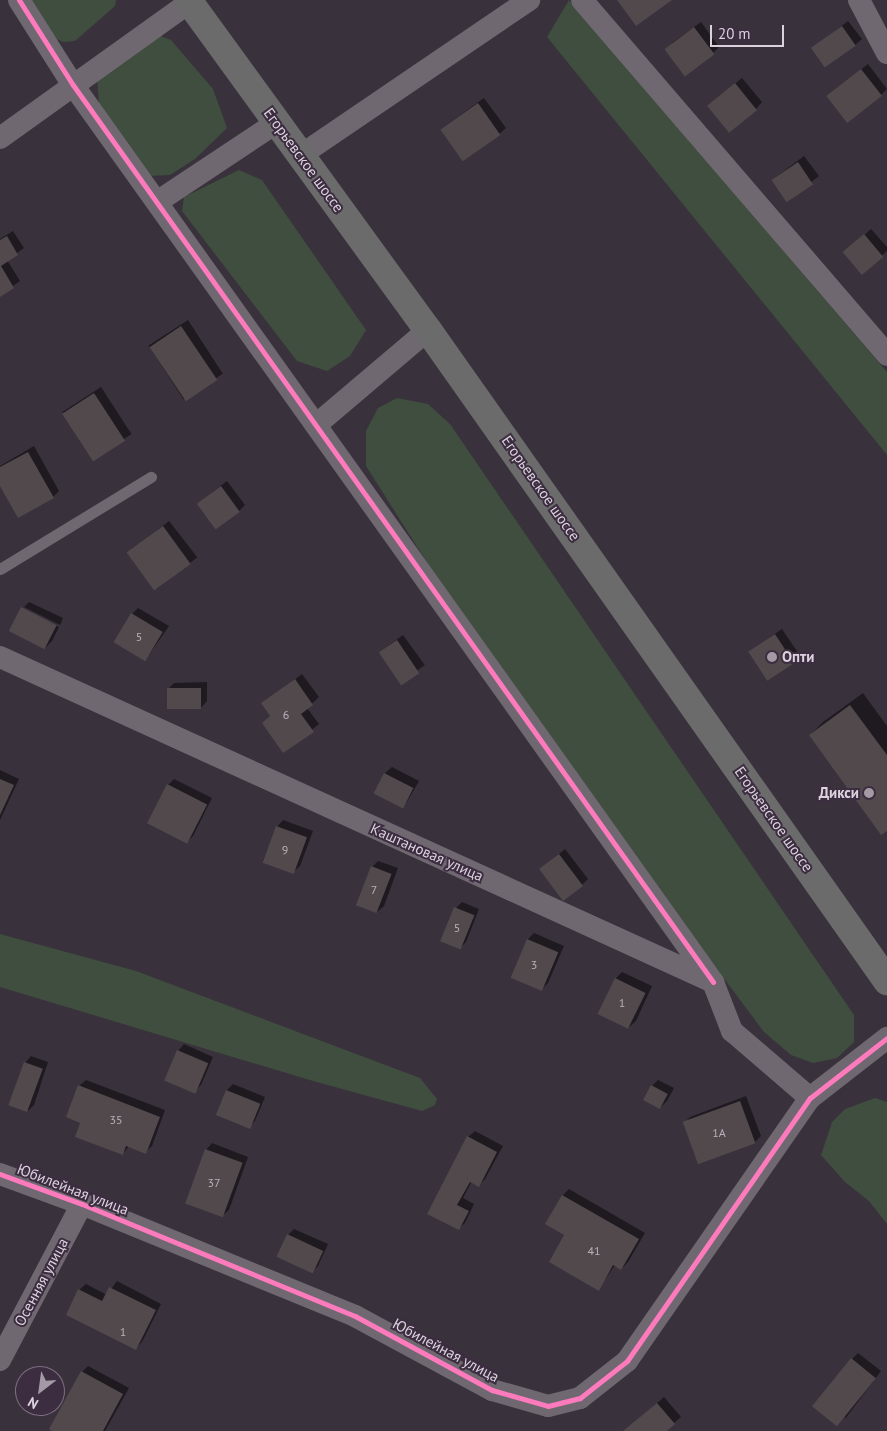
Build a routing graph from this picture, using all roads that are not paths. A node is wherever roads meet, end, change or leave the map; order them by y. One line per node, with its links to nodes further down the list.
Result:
1 (19, 0): 7 (street)
2 (529, 0): 10 (street)
3 (582, 0): 13 (street)
4 (859, 0): 6 (street)
5 (189, 1): 7 (street); 8 (main road, Егорьевское шоссе)
6 (887, 53)
7 (73, 85): 9 (street); 11 (street)
8 (276, 124): 10 (main road, Егорьевское шоссе); 11 (street)
9 (0, 138)
10 (301, 155): 12 (main road, Егорьевское шоссе)
11 (157, 202): 14 (street)
12 (428, 330): 14 (street); 18 (main road, Егорьевское шоссе)
13 (887, 355)
14 (316, 425): 19 (street)
15 (151, 477): 16 (lane)
16 (0, 570)
17 (0, 657): 19 (street, Каштановая улица)
18 (887, 981)
19 (713, 982): 21 (street)
20 (887, 1038): 21 (street, Юбилейная улица)
21 (810, 1098): 23 (street, Юбилейная улица)
22 (0, 1174): 23 (street, Юбилейная улица)
23 (82, 1204): 24 (street, Осенняя улица)
24 (0, 1360)

